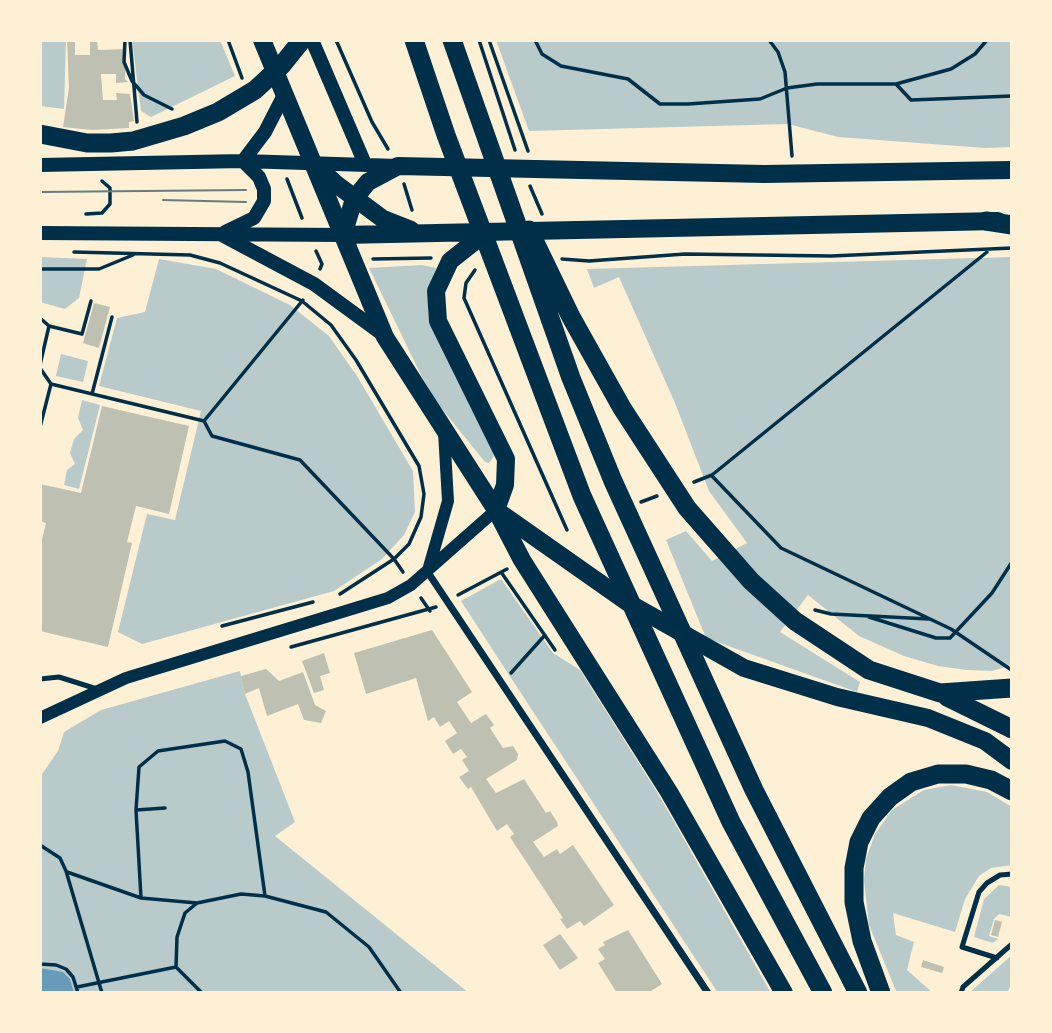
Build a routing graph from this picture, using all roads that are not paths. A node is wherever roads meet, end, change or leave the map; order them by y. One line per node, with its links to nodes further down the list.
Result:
1 (262, 40): 6 (main road)
2 (302, 40): 7 (highway)
3 (312, 40): 11 (main road)
4 (414, 40): 41 (highway)
5 (452, 40): 8 (highway)
6 (284, 95): 9 (main road); 10 (main road)
7 (40, 134)
8 (484, 138): 31 (highway); 42 (highway)
9 (243, 161): 10 (main road); 12 (main road); 20 (main road)
10 (314, 163): 11 (main road); 15 (main road); 22 (main road)
11 (365, 164): 13 (main road)
12 (40, 165)
13 (398, 166): 14 (main road); 15 (main road)
14 (1012, 170)
15 (354, 199): 21 (main road); 22 (main road)
16 (986, 221): 17 (highway); 19 (main road)
17 (1012, 223)
18 (40, 233): 20 (main road)
19 (484, 233): 21 (main road); 25 (main road)
20 (220, 234): 22 (main road); 23 (main road)
21 (420, 234): 22 (main road)
22 (343, 235): 23 (main road)
23 (385, 337): 24 (main road)
24 (444, 432): 25 (main road); 26 (street)
25 (496, 510): 26 (street); 34 (main road); 40 (main road)
26 (427, 571): 30 (street); 39 (street)
27 (40, 669): 28 (lane)
28 (42, 678): 30 (lane)
29 (1008, 682): 31 (highway)
30 (97, 689): 32 (street)
31 (940, 693): 33 (highway)
32 (40, 718)
33 (1012, 729)
34 (1012, 761)
35 (1012, 791): 43 (highway)
36 (1012, 874): 38 (lane)
37 (1012, 944): 38 (lane)
38 (997, 958): 44 (lane)
39 (708, 993)
40 (783, 993)
41 (823, 993)
42 (858, 993)
43 (881, 993)
44 (961, 993)

